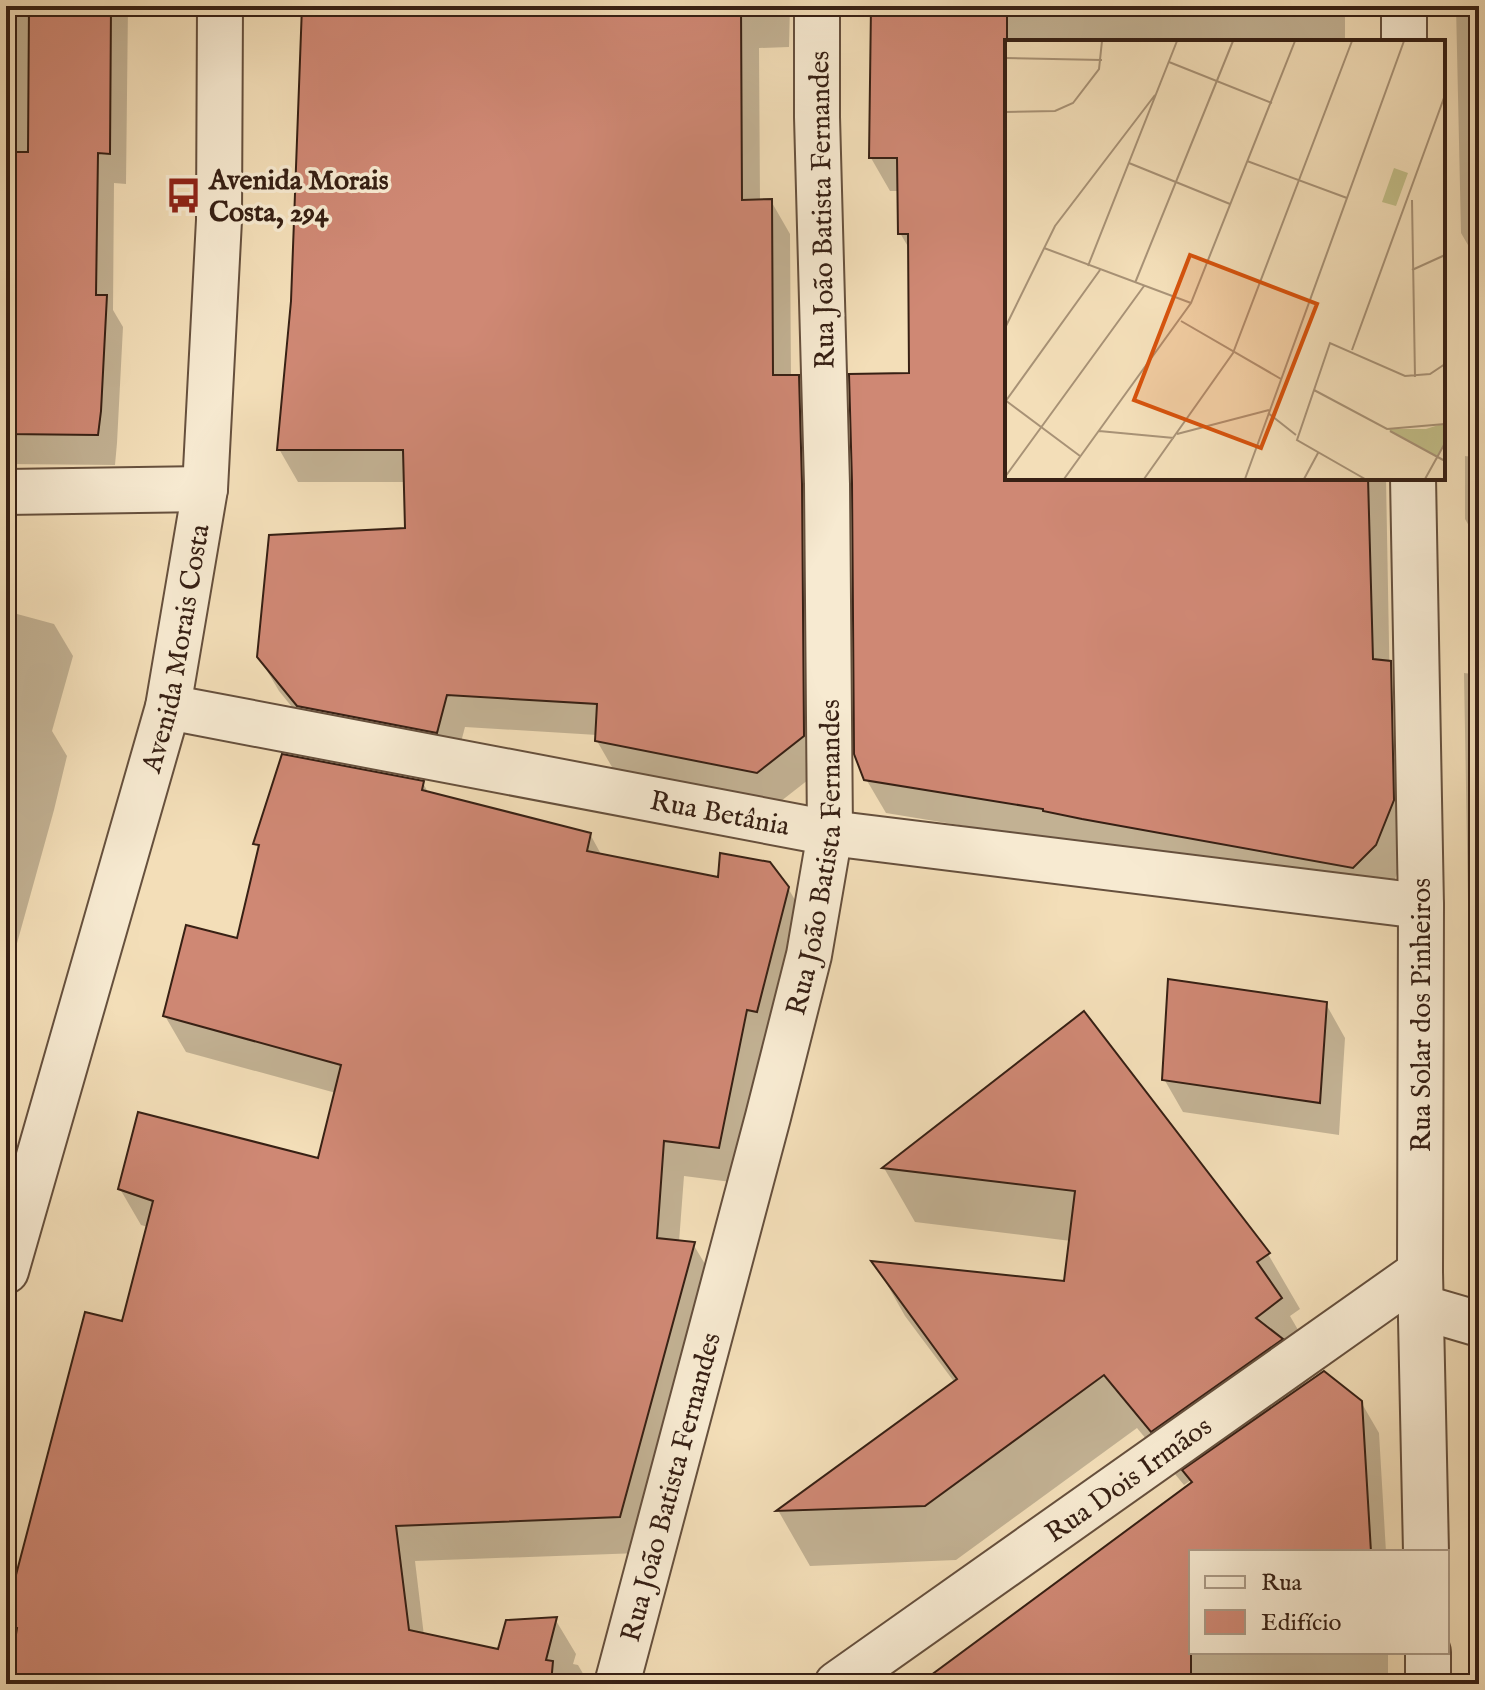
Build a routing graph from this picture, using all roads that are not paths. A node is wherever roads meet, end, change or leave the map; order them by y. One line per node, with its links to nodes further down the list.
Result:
1 (220, 6): 6 (street, Avenida Morais Costa)
2 (817, 6): 9 (street, Rua João Batista Fernandes)
3 (1404, 6): 4 (street)
4 (1404, 40)
5 (1413, 480): 10 (street, Rua Solar dos Pinheiros)
6 (205, 489): 7 (street); 8 (street, Avenida Morais Costa)
7 (6, 492)
8 (168, 707): 9 (street, Rua Betânia); 11 (street, Avenida Morais Costa)
9 (830, 833): 10 (street, Rua Betânia); 16 (street, Rua João Batista Fernandes)
10 (1421, 906): 12 (street, Rua Solar dos Pinheiros)
11 (6, 1271)
12 (1420, 1289): 13 (street); 14 (street, Rua Solar dos Pinheiros); 17 (street, Rua Dois Irmãos)
13 (1479, 1324)
14 (1426, 1550)
15 (1428, 1654): 18 (street)
16 (617, 1684)
17 (837, 1684)
18 (1428, 1684)

